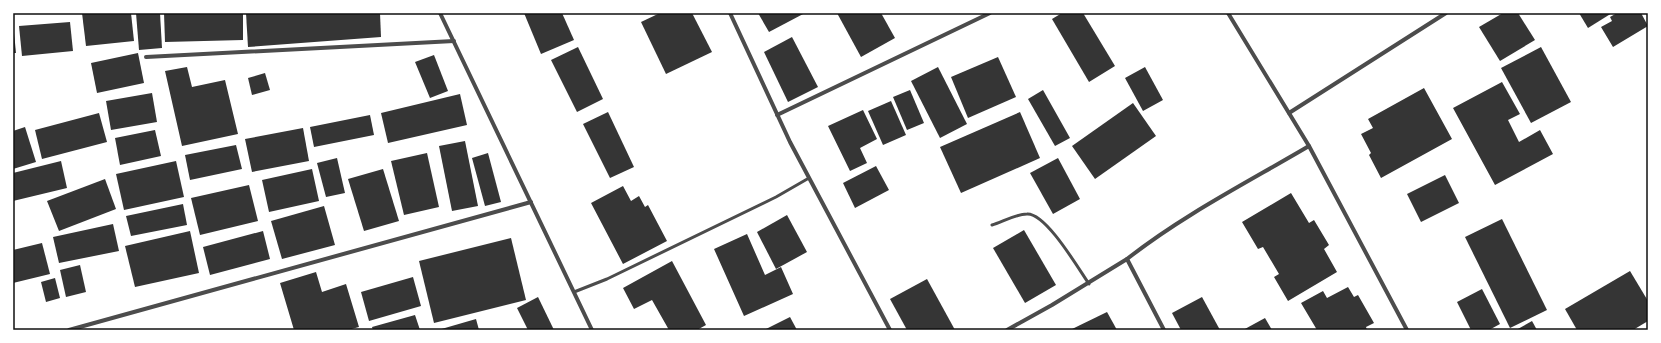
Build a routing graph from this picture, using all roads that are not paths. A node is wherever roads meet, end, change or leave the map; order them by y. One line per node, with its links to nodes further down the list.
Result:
1 (440, 13): 6 (street)
2 (730, 13): 9 (street)
3 (990, 13): 9 (street)
4 (1228, 13): 8 (street)
5 (1446, 13): 8 (street)
6 (454, 41): 7 (street); 12 (street)
7 (146, 57)
8 (1289, 113): 10 (street)
9 (777, 115): 11 (street)
10 (1309, 146): 14 (street); 22 (street)
11 (809, 178): 16 (lane); 19 (street)
12 (531, 202): 16 (street); 17 (street)
13 (992, 225): 15 (lane)
14 (1127, 259): 15 (street); 21 (street)
15 (1089, 284): 20 (street)
16 (574, 292): 18 (street)
17 (69, 330)
18 (592, 330)
19 (890, 330)
20 (1007, 330)
21 (1164, 330)
22 (1407, 330)

